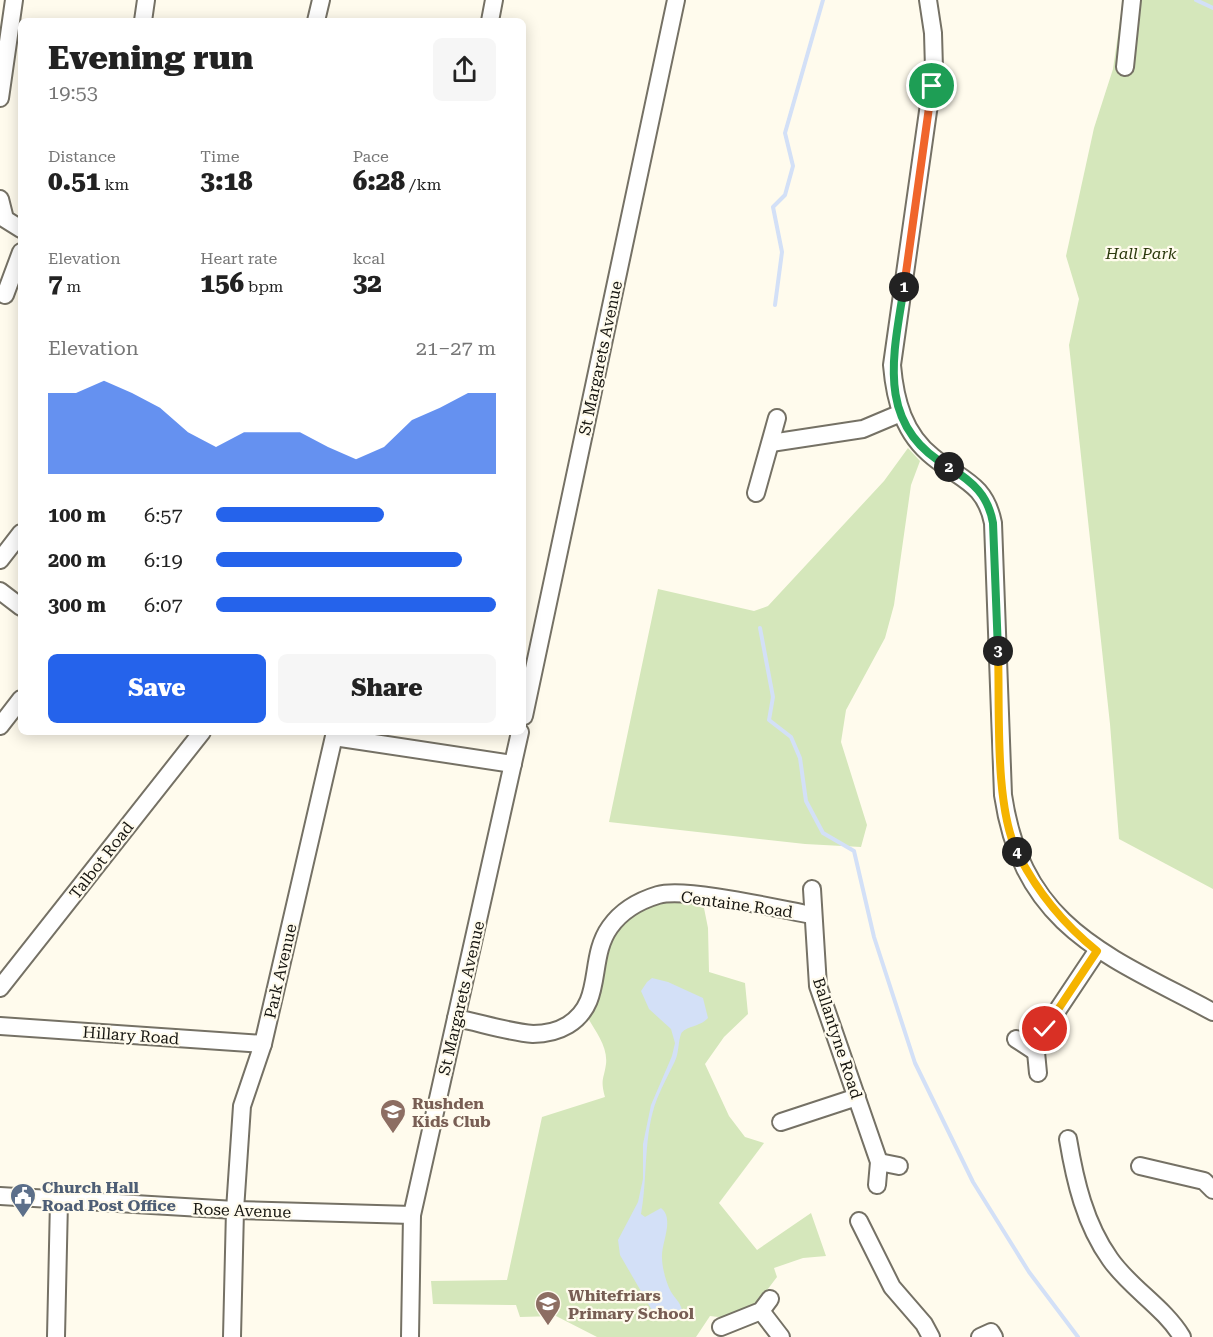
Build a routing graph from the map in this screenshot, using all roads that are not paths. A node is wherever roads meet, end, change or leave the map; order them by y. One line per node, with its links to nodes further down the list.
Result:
1 (14, 0): 12 (street)
2 (146, 0): 8 (street)
3 (321, 0): 9 (street)
4 (494, 0): 10 (street)
5 (676, 0): 26 (street, St Margarets Avenue)
6 (928, 0): 17 (street)
7 (1132, 0): 11 (street)
8 (143, 18)
9 (317, 18)
10 (491, 18)
11 (1125, 68)
12 (0, 98)
13 (0, 199): 14 (street)
14 (18, 227)
15 (18, 260): 16 (street)
16 (5, 295)
17 (901, 413): 19 (street); 34 (street)
18 (777, 418): 19 (street)
19 (771, 443): 20 (street)
20 (756, 493)
21 (18, 537): 22 (street)
22 (0, 560)
23 (0, 591): 24 (street)
24 (18, 605)
25 (18, 703): 27 (street)
26 (526, 707)
27 (0, 726)
28 (200, 735): 35 (street, Talbot Road)
29 (334, 735): 31 (street); 40 (street, Park Avenue)
30 (519, 735): 31 (street, St Margarets Avenue)
31 (513, 764): 37 (street, St Margarets Avenue)
32 (812, 889): 33 (street, Ballantyne Road)
33 (812, 915): 37 (street, Centaine Road); 43 (street, Ballantyne Road)
34 (1097, 951): 36 (street); 41 (street)
35 (0, 988)
36 (1213, 1012)
37 (456, 1018): 54 (street, St Margarets Avenue)
38 (0, 1026): 40 (street, Hillary Road)
39 (1016, 1039): 41 (street)
40 (263, 1044): 53 (street, Park Avenue)
41 (1036, 1052): 42 (street)
42 (1038, 1073)
43 (857, 1096): 44 (street); 46 (street, Ballantyne Road)
44 (780, 1122)
45 (1068, 1139): 64 (street)
46 (879, 1162): 47 (street); 49 (street, Ballantyne Road)
47 (899, 1166)
48 (1140, 1166): 50 (street)
49 (877, 1185)
50 (1213, 1190)
51 (0, 1196): 52 (street, Rose Avenue)
52 (59, 1201): 53 (street, Rose Avenue); 57 (street)
53 (235, 1210): 54 (street, Rose Avenue); 58 (street, Park Avenue)
54 (412, 1215): 59 (street, St Margarets Avenue)
55 (859, 1221): 61 (street)
56 (721, 1327): 60 (street)
57 (56, 1337)
58 (232, 1337)
59 (410, 1337)
60 (781, 1337)
61 (931, 1337)
62 (980, 1337): 63 (street)
63 (994, 1337)
64 (1182, 1337)

